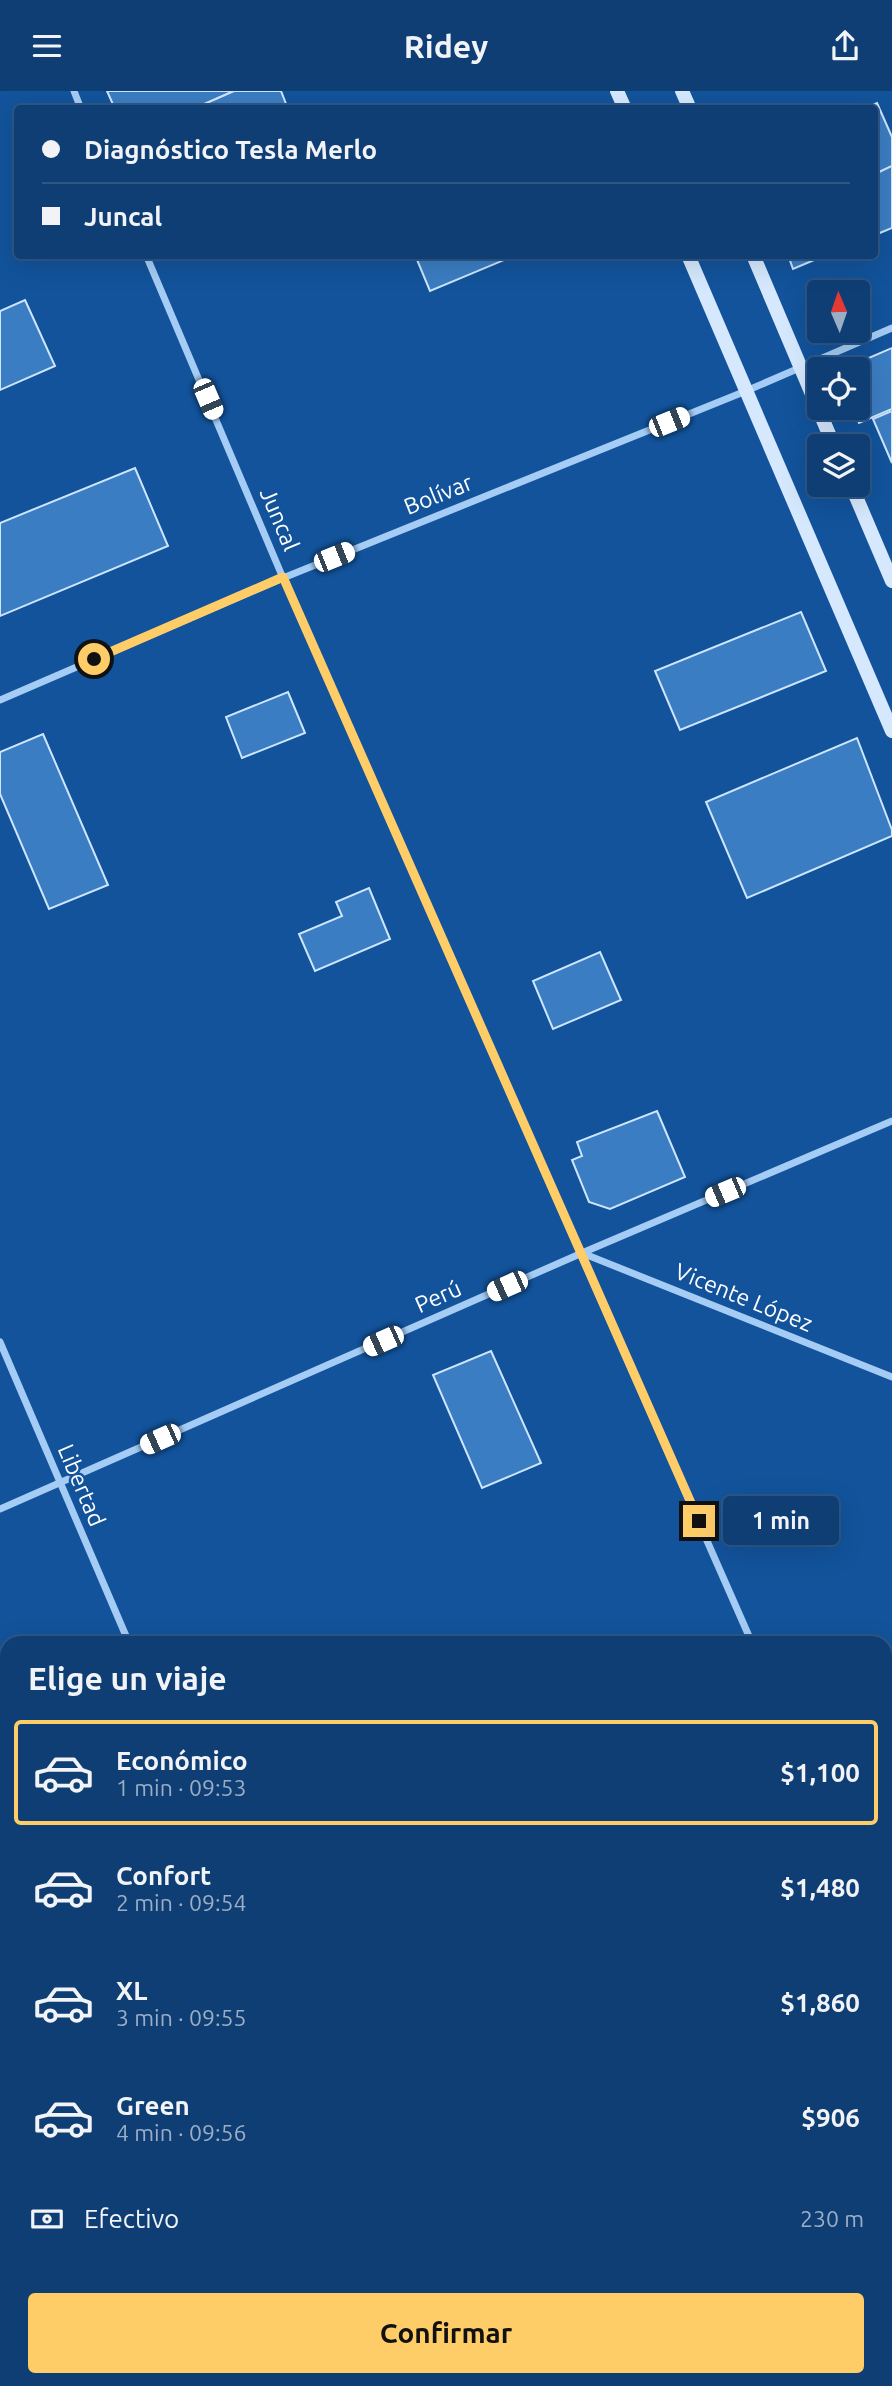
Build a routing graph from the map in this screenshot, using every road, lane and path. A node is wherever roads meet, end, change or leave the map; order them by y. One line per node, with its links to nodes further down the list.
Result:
1 (148, 259): 9 (street, Juncal)
2 (690, 259): 6 (main road)
3 (754, 259): 5 (main road)
4 (892, 328): 5 (street, Bolívar)
5 (801, 368): 6 (street, Bolívar); 7 (main road)
6 (746, 391): 9 (street, Bolívar); 12 (main road)
7 (829, 434)
8 (856, 497): 10 (main road)
9 (283, 577): 11 (street, Bolívar); 14 (street, Juncal)
10 (892, 581)
11 (0, 700)
12 (892, 730)
13 (892, 1121): 14 (street, Perú)
14 (582, 1253): 16 (street, Vicente López); 17 (street, Perú); 20 (street, Juncal)
15 (0, 1342): 17 (street, Libertad)
16 (892, 1377)
17 (61, 1483): 18 (street, Perú); 19 (street, Libertad)
18 (0, 1509)
19 (126, 1636)
20 (749, 1636)

